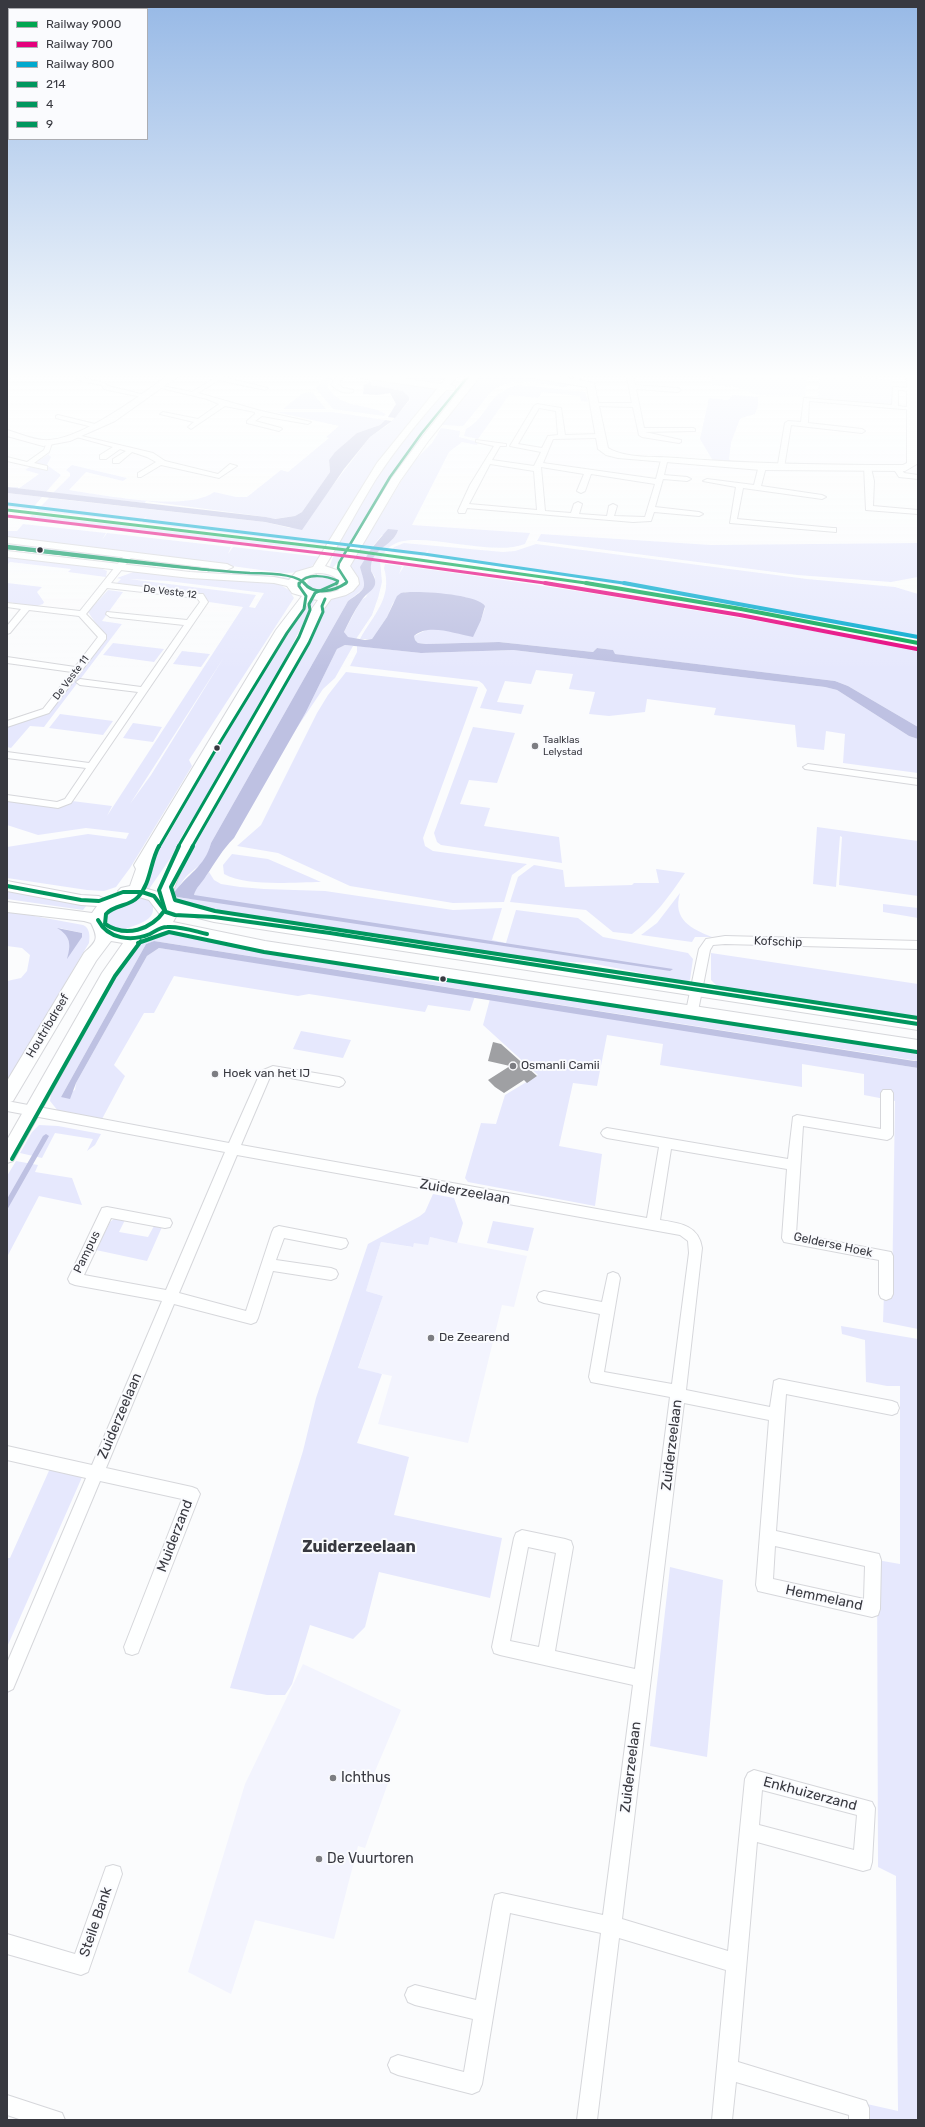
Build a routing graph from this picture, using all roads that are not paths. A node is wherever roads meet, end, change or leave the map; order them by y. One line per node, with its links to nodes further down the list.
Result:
1 (144, 473): 14 (street)
2 (207, 473): 3 (street)
3 (223, 473)
4 (375, 473): 37 (main road)
5 (401, 473): 35 (main road)
6 (481, 473): 27 (street)
7 (538, 473): 27 (street)
8 (588, 473): 21 (street)
9 (596, 473): 16 (street)
10 (662, 473): 16 (street)
11 (760, 473): 20 (street)
12 (868, 473): 26 (street)
13 (901, 473): 15 (street)
14 (141, 475)
15 (918, 476)
16 (660, 479): 17 (street); 25 (street)
17 (687, 479)
18 (707, 481): 19 (street)
19 (740, 485): 20 (street); 31 (street)
20 (757, 487): 22 (street)
21 (581, 491)
22 (822, 496)
23 (578, 504): 29 (street)
24 (613, 506): 30 (street)
25 (651, 509): 28 (street); 30 (street)
26 (918, 512)
27 (541, 513): 29 (street)
28 (699, 514)
29 (574, 516): 30 (street)
30 (610, 518)
31 (833, 530)
32 (7, 540): 34 (main road)
33 (7, 554): 36 (main road)
34 (130, 554): 36 (street); 39 (main road)
35 (348, 557): 37 (main road); 39 (main road)
36 (120, 567): 38 (street); 39 (main road)
37 (325, 570): 39 (main road); 39 (main road)
38 (106, 585): 42 (street); 44 (street, De Veste 12)
39 (306, 589): 57 (main road); 59 (main road)
40 (7, 605): 41 (street)
41 (27, 607): 42 (street); 45 (street)
42 (82, 614): 47 (street, De Veste 11)
43 (110, 614): 44 (street)
44 (190, 623): 49 (street, De Veste 12)
45 (7, 631)
46 (7, 660): 47 (street)
47 (78, 670): 50 (street, De Veste 11)
48 (80, 682): 49 (street)
49 (144, 690): 52 (street, De Veste 12)
50 (7, 724)
51 (7, 755): 52 (street)
52 (92, 766): 55 (street, De Veste 12)
53 (808, 767): 54 (street)
54 (918, 782)
55 (7, 798)
56 (7, 886): 58 (main road)
57 (129, 891): 58 (main road); 59 (main road); 61 (main road)
58 (99, 901): 61 (main road)
59 (165, 904): 62 (main road); 63 (main road); 65 (main road)
60 (7, 907): 61 (main road)
61 (96, 925): 63 (main road); 71 (main road, Houtribdreef)
62 (161, 927): 63 (main road); 66 (main road)
63 (130, 937): 73 (main road)
64 (918, 945): 65 (street, Kofschip)
65 (696, 990): 66 (street, Kofschip); 67 (main road)
66 (692, 1011): 68 (main road)
67 (918, 1024)
68 (918, 1046)
69 (339, 1082): 76 (street)
70 (887, 1093): 78 (street, Gelderse Hoek)
71 (7, 1096)
72 (7, 1106): 73 (street, Zuiderzeelaan)
73 (33, 1111): 76 (street, Zuiderzeelaan); 77 (main road)
74 (607, 1133): 75 (street)
75 (666, 1143): 78 (street); 80 (street)
76 (233, 1149): 80 (street, Zuiderzeelaan); 86 (street, Zuiderzeelaan)
77 (7, 1156)
78 (794, 1165): 85 (street, Gelderse Hoek)
79 (165, 1223): 86 (street, Pampus)
80 (653, 1224): 89 (street, Zuiderzeelaan)
81 (341, 1243): 82 (street)
82 (268, 1264): 83 (street); 86 (street)
83 (331, 1274)
84 (613, 1278): 88 (street)
85 (886, 1294)
86 (170, 1297): 93 (street, Zuiderzeelaan)
87 (544, 1297): 88 (street)
88 (608, 1309): 89 (street)
89 (678, 1394): 91 (street); 97 (street, Zuiderzeelaan)
90 (892, 1408): 91 (street, Hemmeland)
91 (777, 1415): 94 (street, Hemmeland)
92 (7, 1453): 93 (street)
93 (96, 1473): 95 (street, Muiderzand); 98 (street, Zuiderzeelaan)
94 (768, 1538): 94 (street, Hemmeland)
95 (132, 1647)
96 (546, 1657): 96 (street); 97 (street)
97 (642, 1679): 101 (street, Zuiderzeelaan)
98 (7, 1683)
99 (749, 1831): 99 (street, Enkhuizerzand); 103 (street, Enkhuizerzand)
100 (113, 1874): 102 (street, Steile Bank)
101 (612, 1926): 103 (street); 105 (street); 110 (street, Zuiderzeelaan)
102 (7, 1944)
103 (737, 1964): 107 (street, Enkhuizerzand)
104 (415, 1994): 105 (street)
105 (484, 2012): 106 (street)
106 (398, 2065)
107 (727, 2069): 111 (street, Enkhuizerzand); 112 (street)
108 (7, 2105): 109 (street)
109 (55, 2120)
110 (587, 2120)
111 (722, 2120)
112 (858, 2120)

